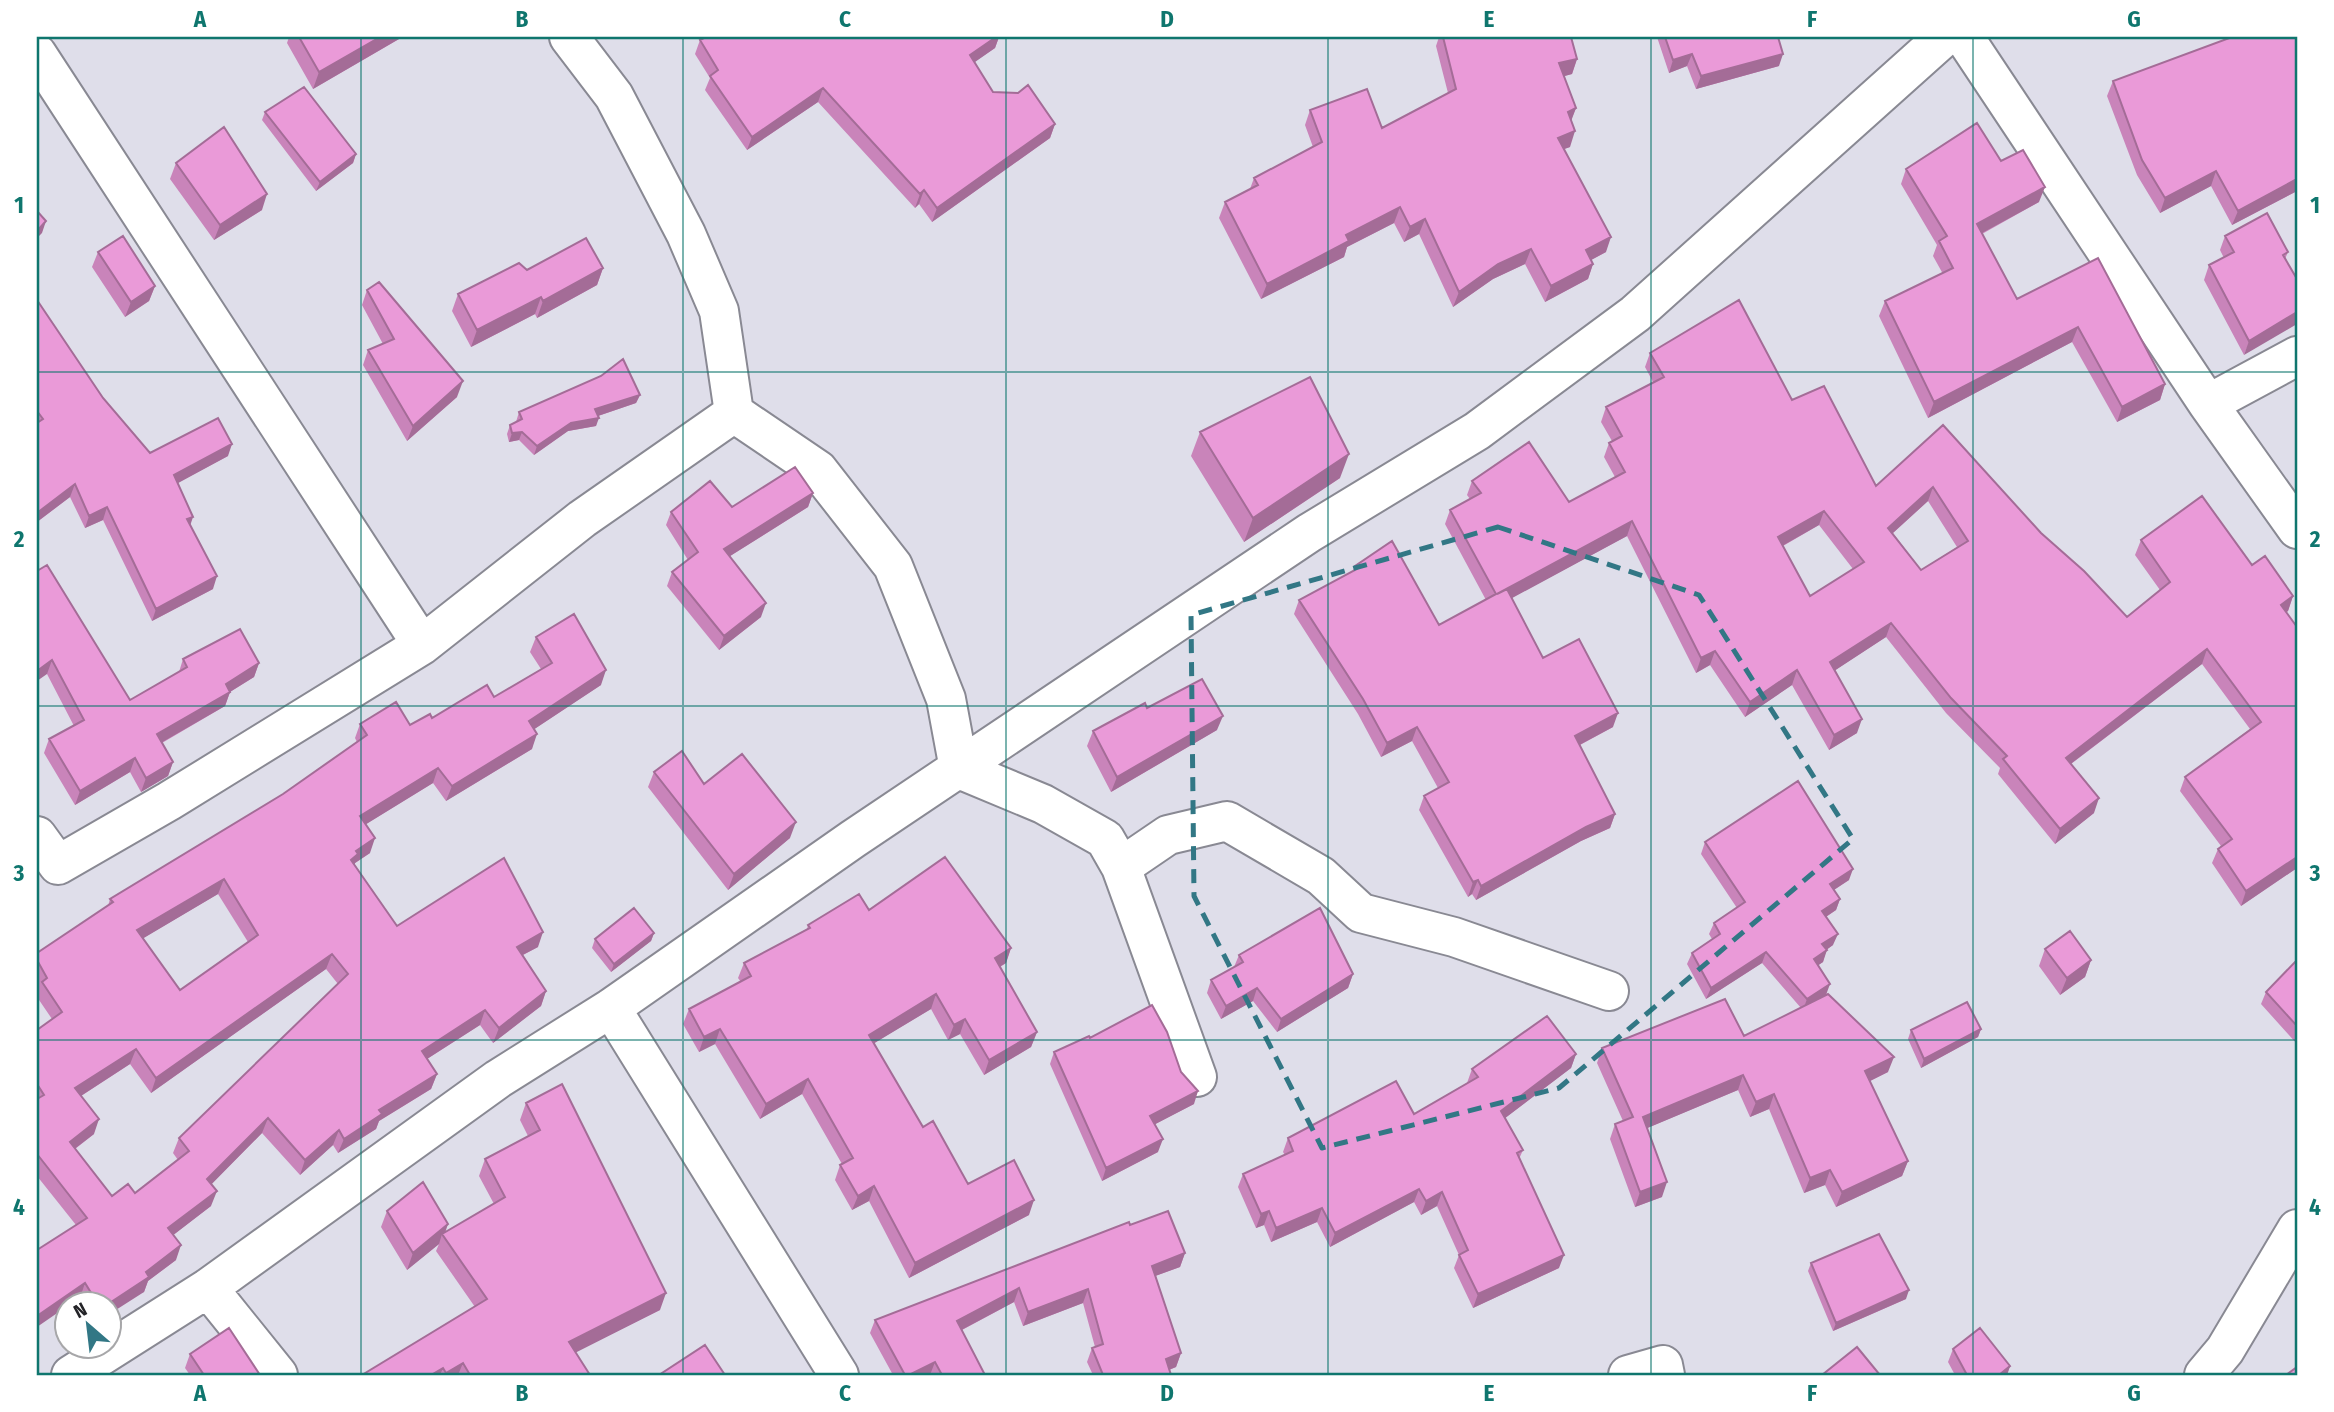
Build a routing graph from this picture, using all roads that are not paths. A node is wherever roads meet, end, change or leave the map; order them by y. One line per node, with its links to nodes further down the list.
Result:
1 (569, 37): 7 (street)
2 (1944, 37): 10 (street)
3 (1964, 37): 6 (street)
4 (37, 54): 9 (street)
5 (2297, 356): 6 (street)
6 (2208, 404): 8 (street)
7 (734, 413): 9 (street); 10 (street)
8 (2297, 529)
9 (422, 645): 11 (street)
10 (959, 769): 12 (street); 14 (street)
11 (44, 859)
12 (1121, 867): 13 (street); 15 (street)
13 (1609, 991)
14 (611, 1008): 17 (street); 20 (street)
15 (1197, 1077)
16 (2297, 1229): 23 (street)
17 (208, 1288): 18 (street); 19 (street)
18 (71, 1375)
19 (278, 1375)
20 (839, 1375)
21 (1628, 1375): 22 (street)
22 (1665, 1375)
23 (2204, 1375)

